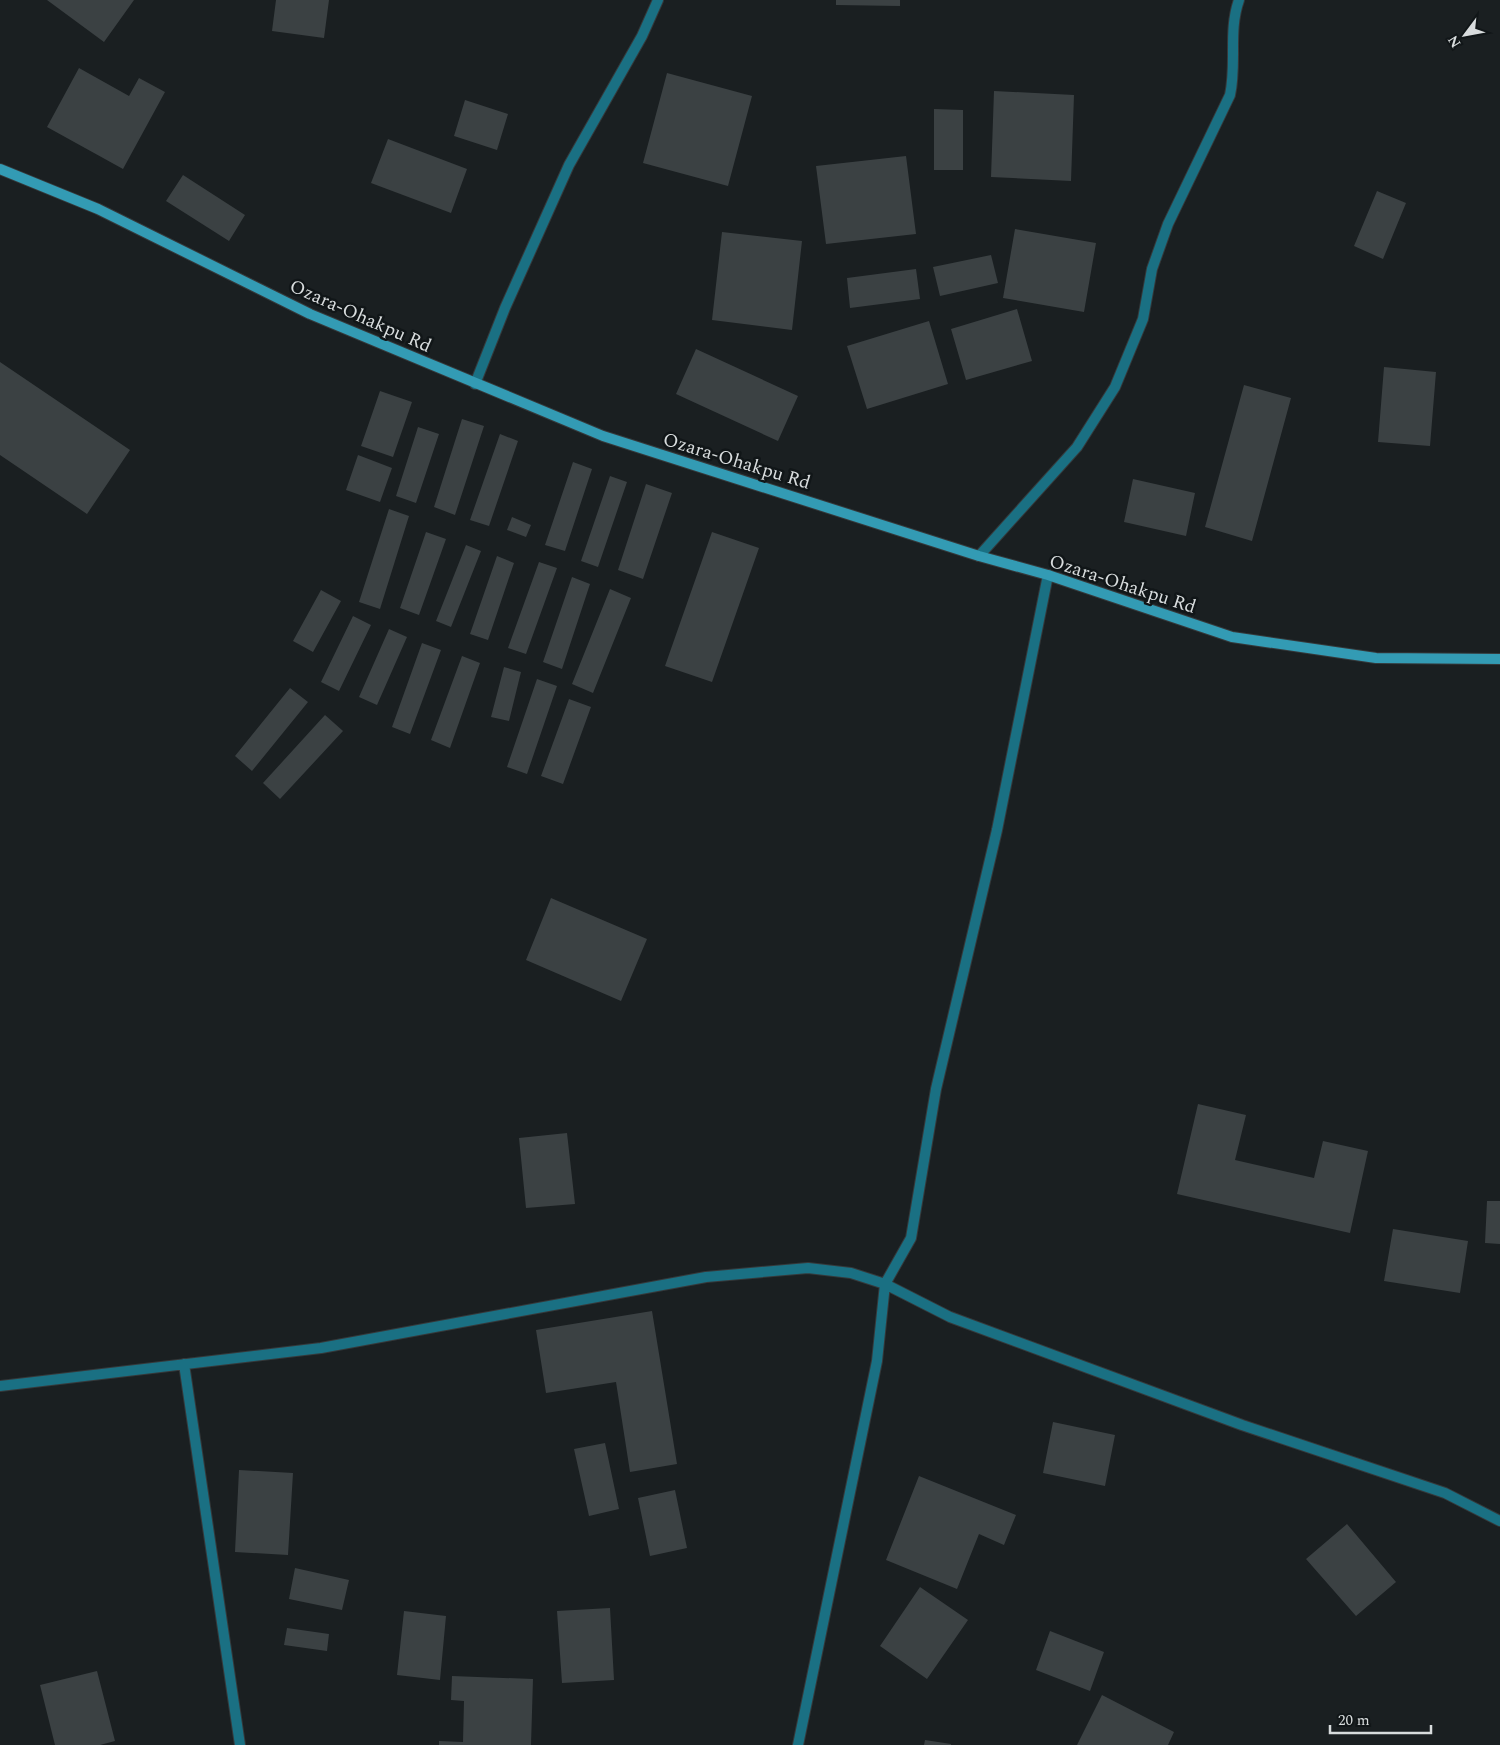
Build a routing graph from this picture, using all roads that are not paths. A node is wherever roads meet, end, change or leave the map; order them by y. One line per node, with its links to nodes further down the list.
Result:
1 (658, 0): 4 (street)
2 (1239, 0): 5 (street)
3 (0, 170): 4 (main road, Ozara-Ohakpu Rd)
4 (475, 384): 5 (main road, Ozara-Ohakpu Rd)
5 (979, 556): 6 (main road, Ozara-Ohakpu Rd)
6 (1048, 575): 7 (main road, Ozara-Ohakpu Rd); 8 (street)
7 (1500, 659)
8 (885, 1284): 9 (street); 11 (street); 13 (street)
9 (184, 1364): 10 (street); 12 (street)
10 (0, 1386)
11 (1500, 1521)
12 (240, 1745)
13 (798, 1745)

